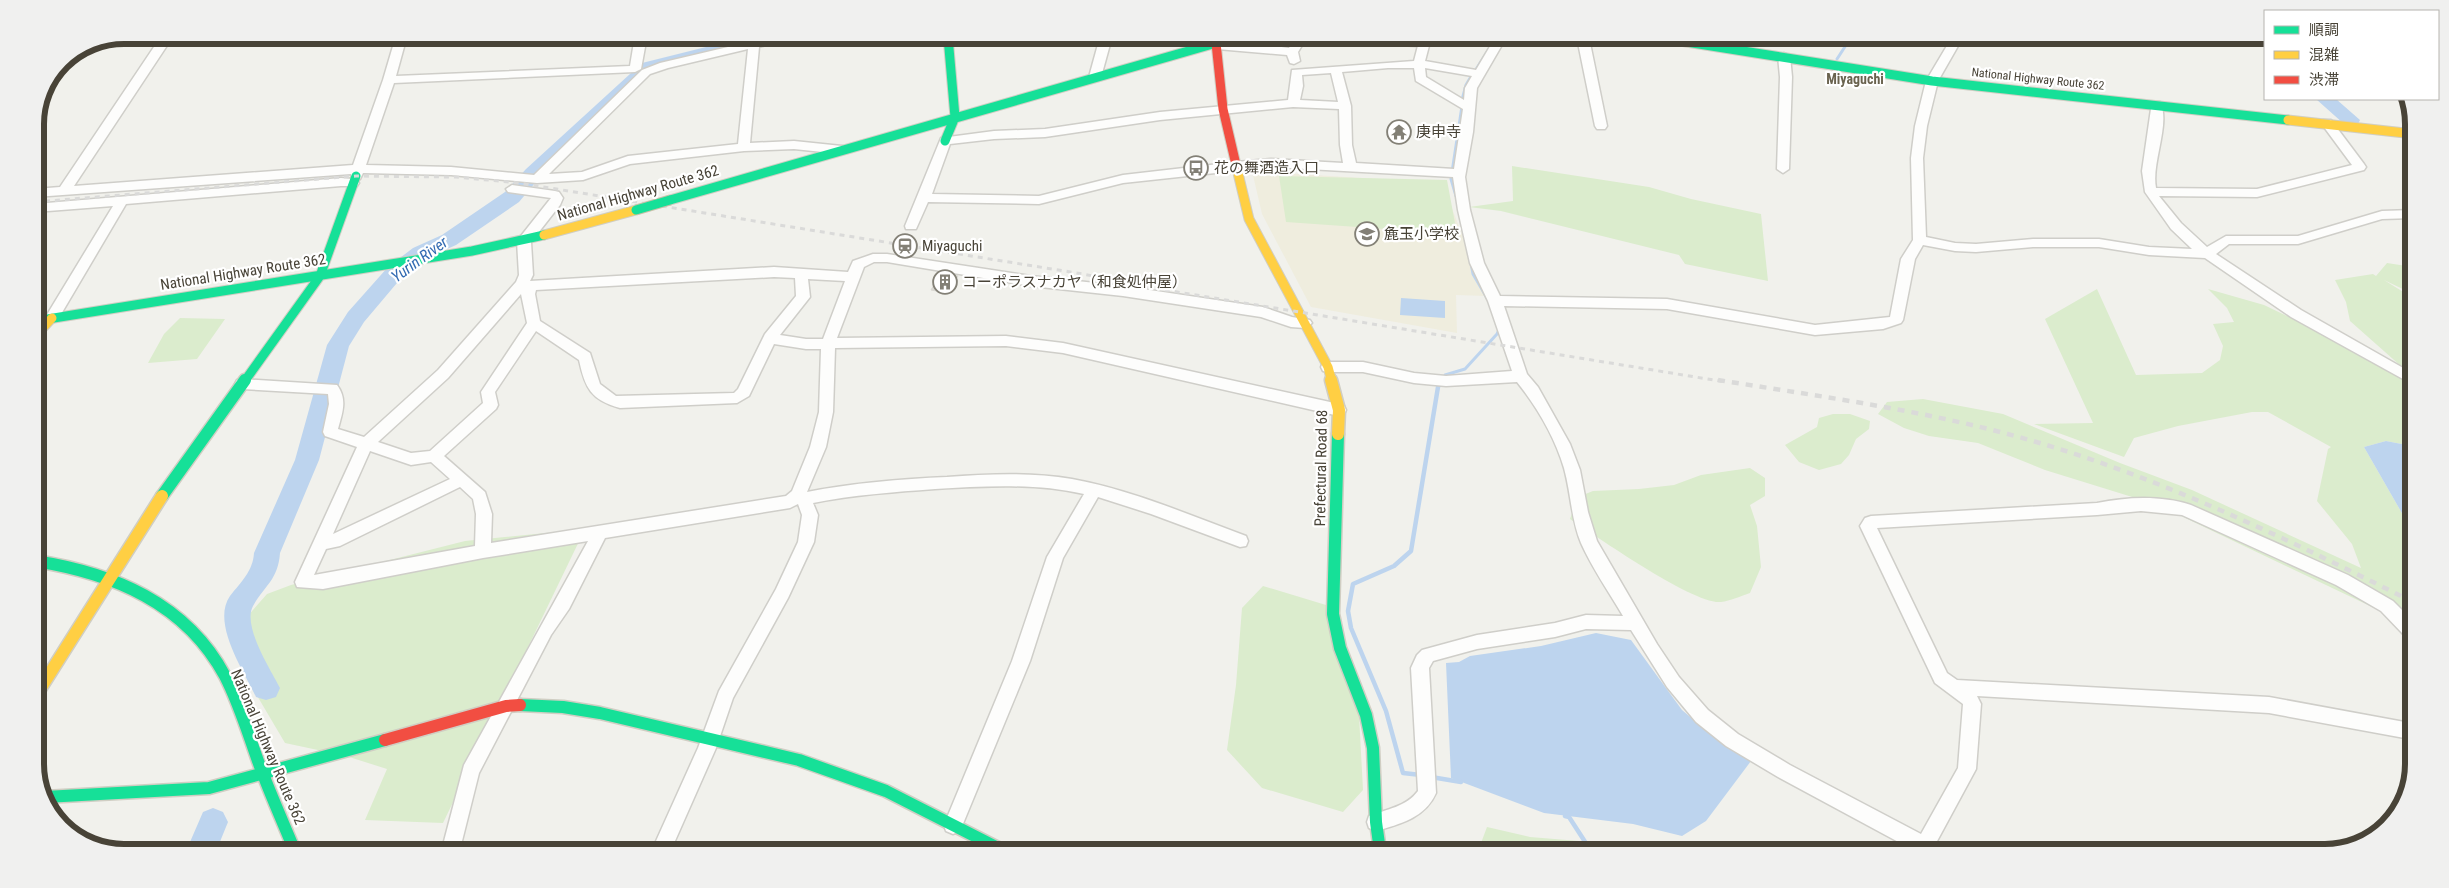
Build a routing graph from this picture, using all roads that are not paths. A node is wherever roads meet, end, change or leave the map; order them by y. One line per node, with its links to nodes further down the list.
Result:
1 (162, 44): 48 (street)
2 (399, 44): 27 (street)
3 (641, 44): 22 (street)
4 (758, 44): 17 (street)
5 (949, 44): 34 (main road)
6 (1104, 44): 26 (street)
7 (1210, 44): 26 (main road, National Highway Route 362)
8 (1217, 44): 33 (main road, Prefectural Road 68)
9 (1233, 44): 19 (street)
10 (1298, 44): 19 (street)
11 (1424, 44): 21 (street)
12 (1497, 44): 25 (street)
13 (1584, 44): 36 (street)
14 (1707, 44): 18 (main road, National Highway Route 362)
15 (1740, 44): 18 (main road)
16 (1953, 44): 28 (street)
17 (754, 45): 22 (street); 39 (street)
18 (1737, 48): 20 (main road, National Highway Route 362)
19 (1292, 52): 24 (street)
20 (1784, 56): 28 (main road, National Highway Route 362); 43 (street)
21 (1419, 64): 23 (street); 25 (street); 32 (street)
22 (640, 70): 27 (street); 46 (street)
23 (1336, 70): 24 (street); 31 (street)
24 (1296, 72): 29 (street)
25 (1480, 74): 32 (street)
26 (1095, 77): 34 (main road, National Highway Route 362)
27 (389, 80): 45 (street)
28 (1932, 81): 30 (main road, National Highway Route 362); 57 (street)
29 (1293, 103): 31 (street); 33 (street)
30 (2156, 105): 35 (main road, National Highway Route 362); 50 (street)
31 (1345, 106): 42 (street)
32 (1470, 108): 44 (street)
33 (1224, 109): 38 (street); 41 (main road, Prefectural Road 68)
34 (955, 117): 38 (main road); 40 (main road, National Highway Route 362)
35 (2327, 123): 37 (main road, National Highway Route 362); 50 (street)
36 (1601, 126)
37 (2405, 133)
38 (945, 141): 51 (street)
39 (744, 147): 40 (street); 46 (street)
40 (842, 150): 56 (main road, National Highway Route 362, bridge)
41 (1236, 166): 42 (street); 51 (street); 67 (main road, Prefectural Road 68)
42 (1350, 167): 44 (street)
43 (1782, 169)
44 (1456, 173): 63 (street)
45 (356, 176): 46 (street); 48 (street); 52 (street); 60 (main road)
46 (537, 178)
47 (518, 190): 56 (street)
48 (64, 191): 49 (street)
49 (44, 192)
50 (2151, 192): 58 (street)
51 (924, 198): 55 (street)
52 (122, 200): 53 (street); 64 (street)
53 (44, 207)
54 (2405, 214): 58 (street)
55 (911, 226)
56 (524, 240): 60 (main road, National Highway Route 362); 62 (street)
57 (1920, 240): 58 (street); 63 (street)
58 (2207, 254): 72 (street)
59 (801, 273): 61 (street); 62 (street); 69 (street)
60 (320, 276): 64 (main road, National Highway Route 362); 74 (main road)
61 (853, 277): 67 (street); 70 (street)
62 (526, 285): 66 (street); 76 (street)
63 (1495, 301): 73 (street)
64 (52, 318): 65 (main road, National Highway Route 362); 68 (main road)
65 (44, 319)
66 (534, 323): 69 (street); 77 (street)
67 (1305, 323): 71 (main road, Prefectural Road 68)
68 (44, 326)
69 (770, 338): 70 (street)
70 (828, 344): 75 (street); 80 (street)
71 (1328, 367): 73 (street); 75 (main road, Prefectural Road 68)
72 (2405, 375)
73 (1521, 376): 87 (street)
74 (242, 384): 76 (street); 86 (main road)
75 (1339, 410): 96 (main road, Prefectural Road 68)
76 (366, 444): 77 (street); 83 (street)
77 (434, 456): 78 (street)
78 (461, 480): 83 (street); 84 (street)
79 (1094, 490): 80 (street); 82 (street); 97 (street)
80 (801, 497): 81 (street); 93 (street)
81 (599, 534): 84 (street); 91 (street)
82 (1240, 541)
83 (320, 544): 84 (street)
84 (484, 551)
85 (44, 562): 86 (main road, National Highway Route 362)
86 (110, 576): 89 (main road); 94 (main road, National Highway Route 362)
87 (1637, 622): 96 (street); 103 (street)
88 (2405, 625): 90 (street)
89 (44, 682)
90 (1951, 687): 92 (street); 104 (street)
91 (506, 706): 93 (main road); 94 (main road); 99 (street)
92 (2405, 730)
93 (711, 737): 97 (main road); 100 (street)
94 (263, 773): 95 (main road); 98 (main road, National Highway Route 362)
95 (51, 797)
96 (1376, 822): 102 (main road, Prefectural Road 68)
97 (953, 825): 101 (main road)
98 (292, 844)
99 (452, 844)
100 (664, 844)
101 (990, 844)
102 (1379, 844)
103 (1921, 844)
104 (1932, 844)

